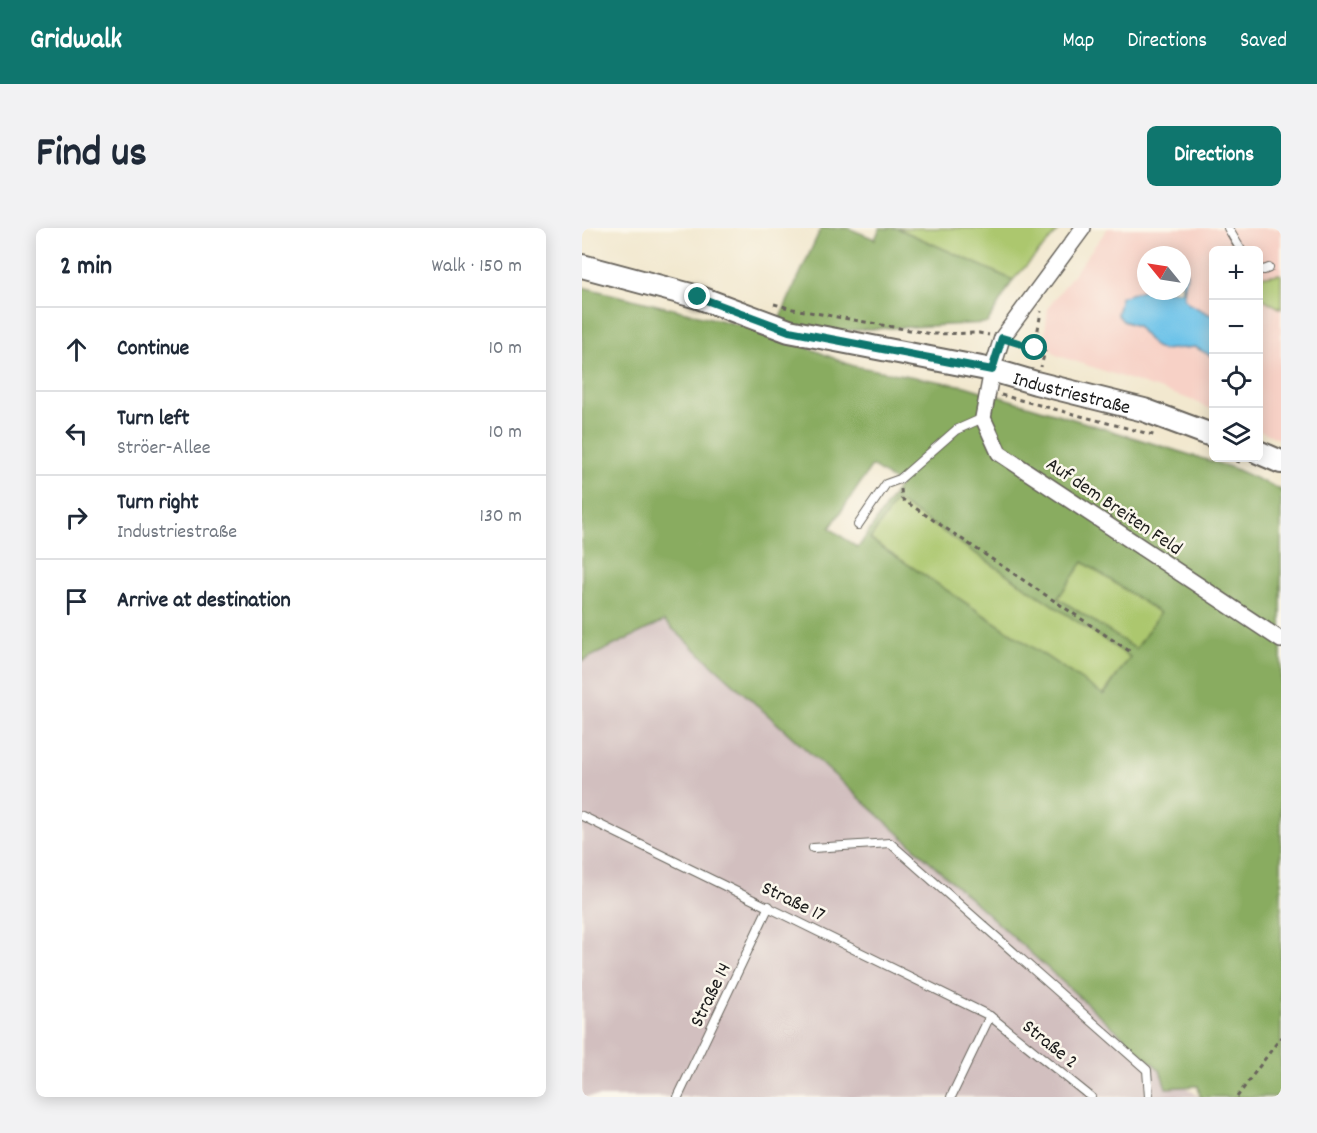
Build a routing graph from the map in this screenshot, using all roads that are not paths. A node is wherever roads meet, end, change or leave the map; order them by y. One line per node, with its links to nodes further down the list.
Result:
1 (1083, 228): 7 (street)
2 (1228, 228): 3 (lane)
3 (1239, 246)
4 (582, 266): 7 (main road, Industriestraße)
5 (1269, 268): 6 (lane)
6 (1263, 270)
7 (990, 380): 8 (street); 9 (main road, Industriestraße)
8 (983, 418): 12 (lane); 13 (street, Auf dem Breiten Feld)
9 (1209, 434)
10 (1263, 455): 11 (main road)
11 (1281, 462)
12 (858, 525)
13 (1281, 640)
14 (582, 816): 16 (lane, Straße 17)
15 (813, 848): 21 (lane)
16 (769, 906): 17 (lane, Straße 17); 18 (lane, Straße 14)
17 (990, 1016): 19 (lane); 20 (lane, Straße 2)
18 (678, 1097)
19 (951, 1097)
20 (1091, 1097)
21 (1149, 1097)

